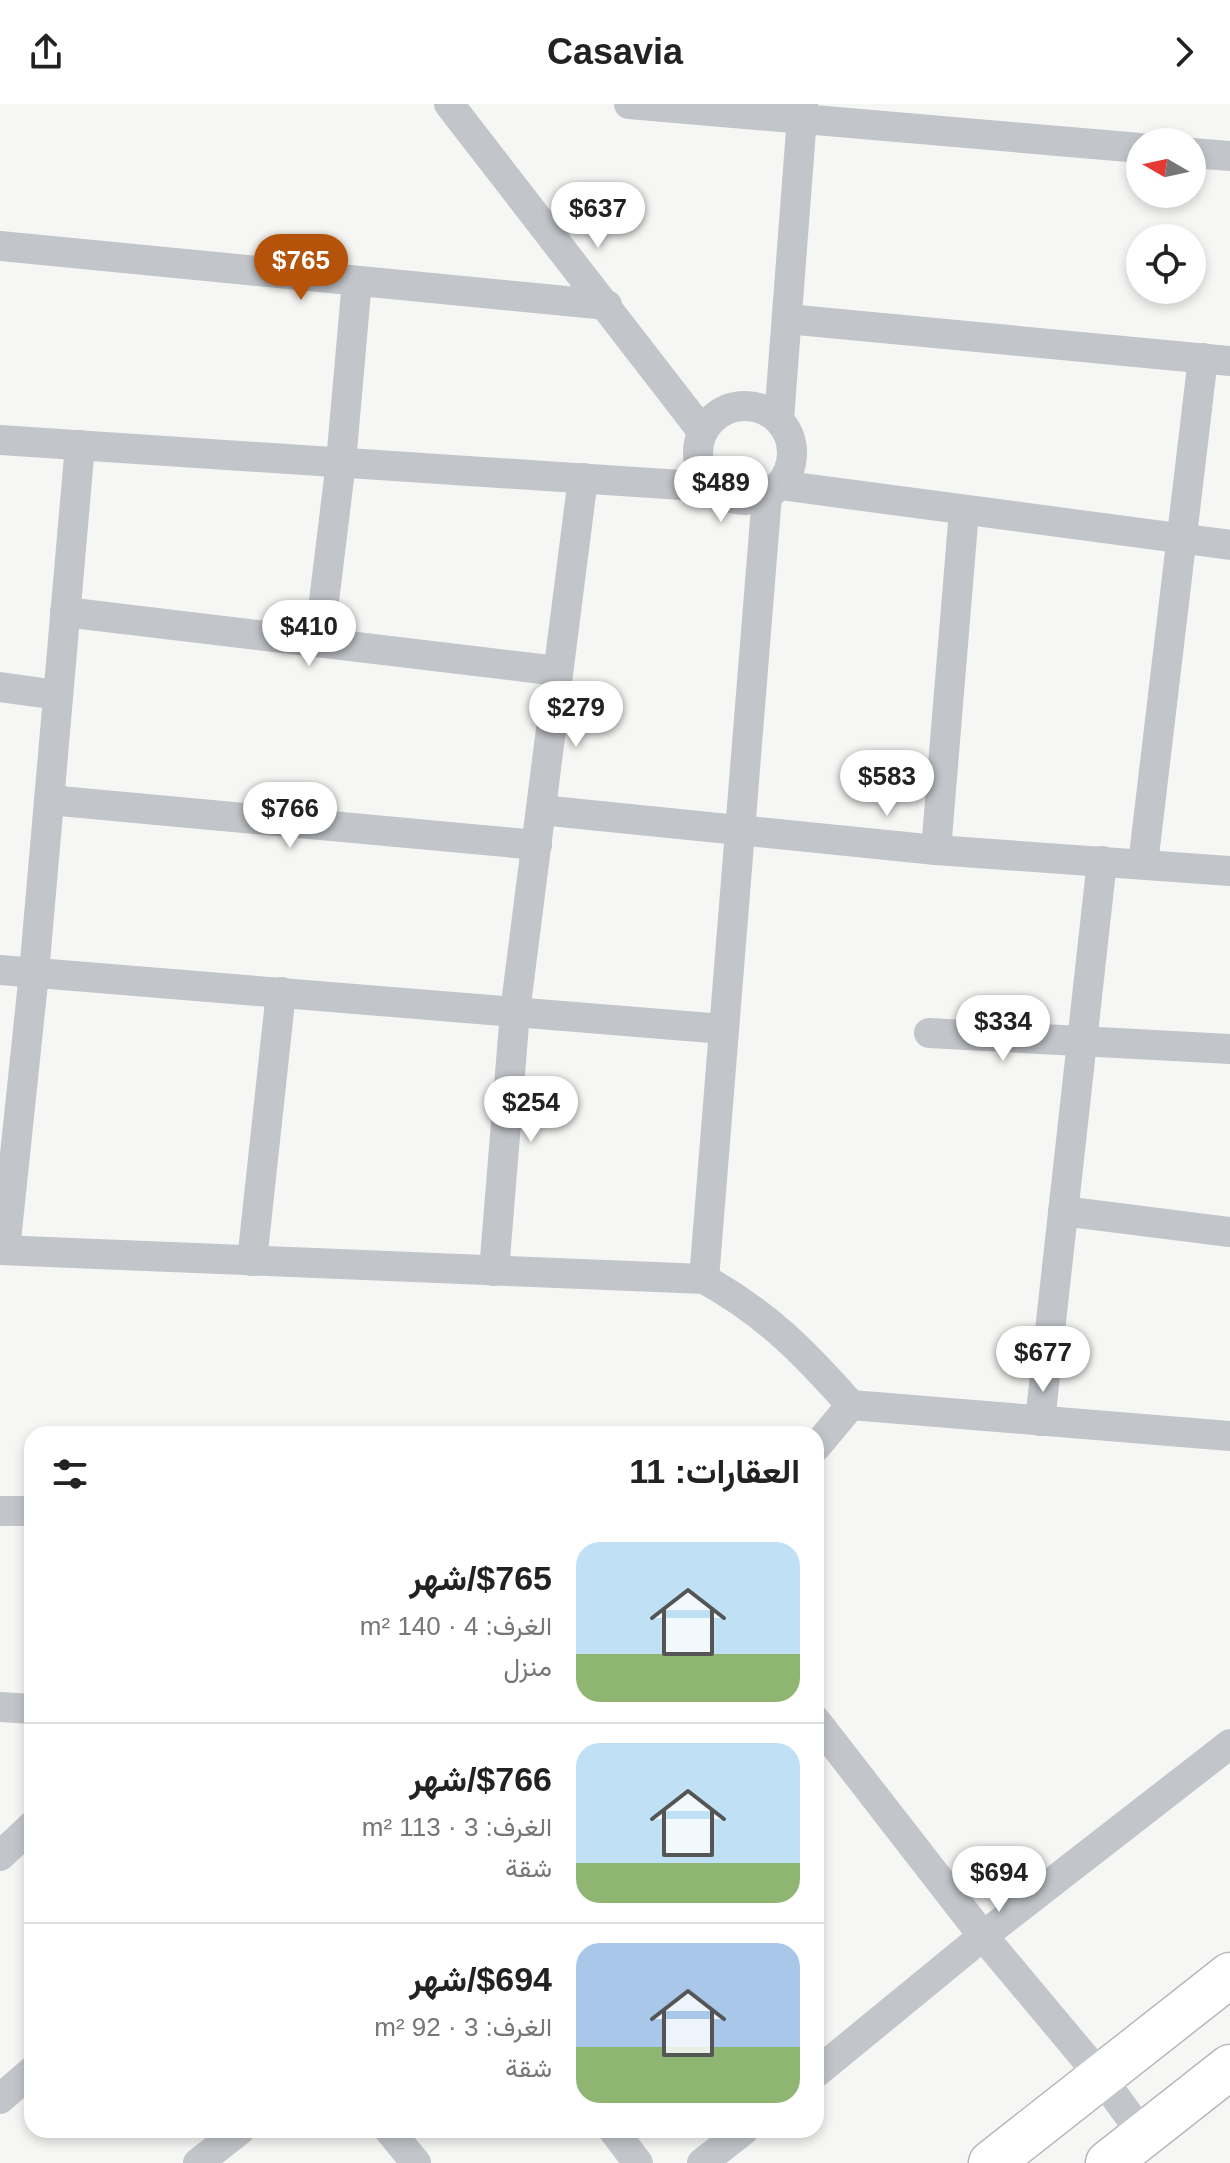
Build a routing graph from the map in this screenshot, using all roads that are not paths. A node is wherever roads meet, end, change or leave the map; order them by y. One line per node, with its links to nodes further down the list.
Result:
1 (449, 104): 9 (street)
2 (629, 104): 3 (street)
3 (802, 113): 4 (street); 10 (street)
4 (1126, 147)
5 (1206, 154): 6 (street)
6 (1230, 156)
7 (0, 246): 8 (street)
8 (357, 281): 9 (street); 16 (street)
9 (607, 305): 13 (street)
10 (787, 319): 11 (street); 12 (street)
11 (1217, 359): 21 (street)
12 (779, 419): 13 (street); 19 (street)
13 (702, 431): 18 (street)
14 (0, 440): 15 (street)
15 (80, 445): 16 (street); 23 (street)
16 (341, 462): 17 (street); 24 (street)
17 (583, 478): 18 (street); 25 (street)
18 (711, 487): 19 (street)
19 (774, 490): 20 (street); 30 (street)
20 (964, 511): 21 (street); 32 (street)
21 (1180, 541): 22 (street); 34 (street)
22 (1230, 545)
23 (65, 612): 24 (street); 27 (street)
24 (319, 642): 25 (street)
25 (558, 671): 29 (street)
26 (0, 687): 27 (street)
27 (58, 695): 28 (street)
28 (49, 800): 31 (street); 37 (street)
29 (541, 810): 30 (street); 31 (street)
30 (738, 828): 32 (street); 40 (street)
31 (537, 845): 39 (street)
32 (936, 850): 33 (street)
33 (1102, 861): 34 (street); 42 (street)
34 (1143, 864): 35 (street)
35 (1230, 871)
36 (0, 970): 37 (street)
37 (34, 973): 38 (street); 46 (street)
38 (281, 992): 39 (street); 47 (street)
39 (515, 1012): 40 (street); 48 (street)
40 (723, 1029): 49 (street)
41 (929, 1033): 42 (street)
42 (1081, 1040): 43 (street); 44 (street)
43 (1230, 1049)
44 (1063, 1211): 45 (street); 51 (street)
45 (1230, 1232)
46 (2, 1250): 47 (street)
47 (252, 1261): 48 (street)
48 (494, 1271): 49 (street)
49 (704, 1279): 50 (street)
50 (851, 1405): 51 (street); 53 (street)
51 (1040, 1421): 52 (street)
52 (1230, 1436)
53 (824, 1437)
54 (0, 1511): 55 (street)
55 (24, 1511)
56 (0, 1707): 57 (street)
57 (24, 1708)
58 (824, 1731): 62 (street)
59 (1230, 1744): 62 (street)
60 (24, 1834): 61 (street)
61 (0, 1856)
62 (983, 1936): 64 (street); 66 (street)
63 (1230, 1975): 66 (street)
64 (824, 2064)
65 (1230, 2067): 69 (street)
66 (1101, 2077): 69 (street); 78 (street)
67 (24, 2078): 68 (street)
68 (0, 2099)
69 (1143, 2135): 79 (street)
70 (230, 2138): 74 (street)
71 (396, 2138): 75 (street)
72 (619, 2138): 76 (street)
73 (734, 2138): 77 (street)
74 (198, 2163)
75 (416, 2163)
76 (638, 2163)
77 (702, 2163)
78 (991, 2163)
79 (1108, 2163)

